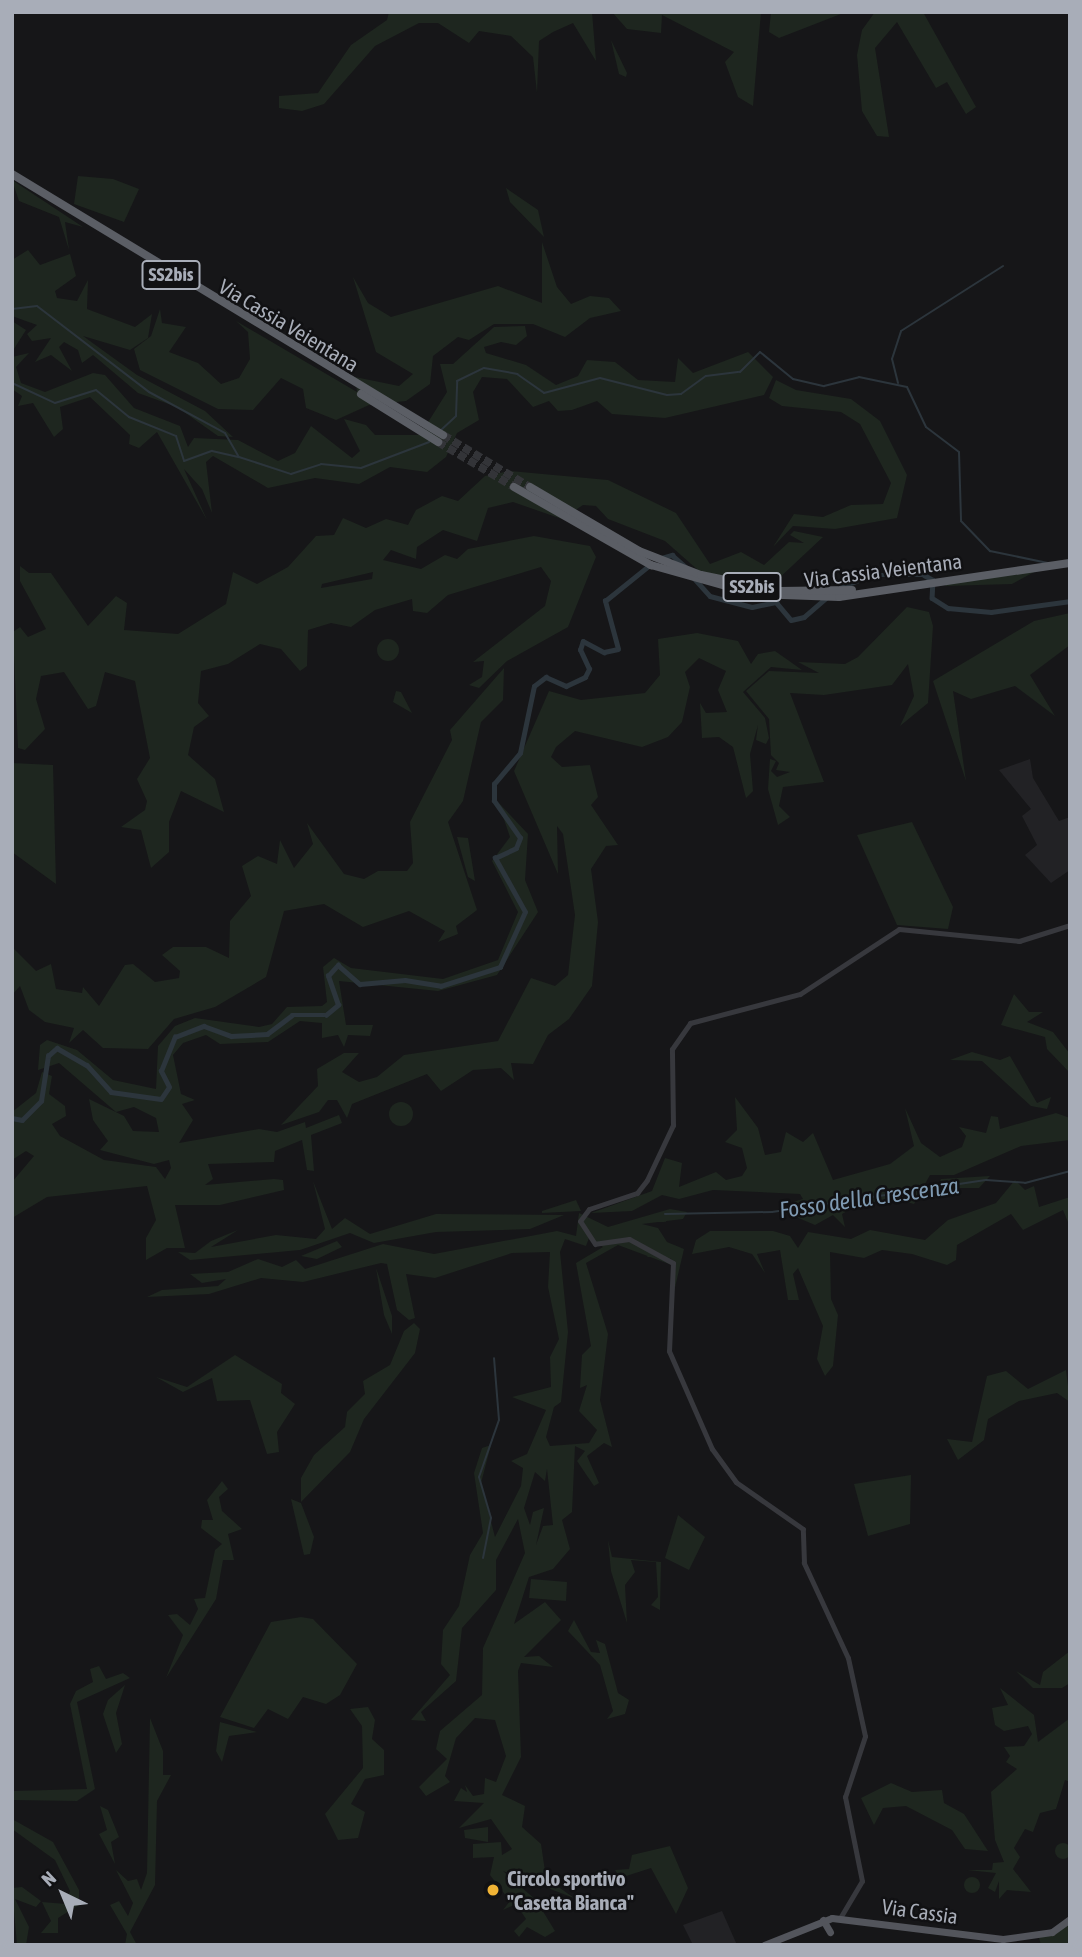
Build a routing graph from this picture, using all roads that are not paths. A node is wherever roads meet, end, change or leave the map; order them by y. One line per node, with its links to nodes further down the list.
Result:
1 (12, 176): 2 (highway, Via Cassia Veientana / SS2bis)
2 (441, 439)
3 (514, 487): 6 (highway, Via Cassia Veientana / SS2bis)
4 (530, 487): 6 (highway, Via Cassia Veientana / SS2bis)
5 (1070, 561): 6 (highway, Via Cassia Veientana / SS2bis)
6 (952, 578)
7 (1070, 925): 8 (street)
8 (840, 1918): 9 (main road, Via Cassia); 10 (main road, Via Cassia)
9 (1070, 1919)
10 (823, 1920): 11 (main road); 12 (main road, Via Cassia)
11 (830, 1932)
12 (764, 1945)

